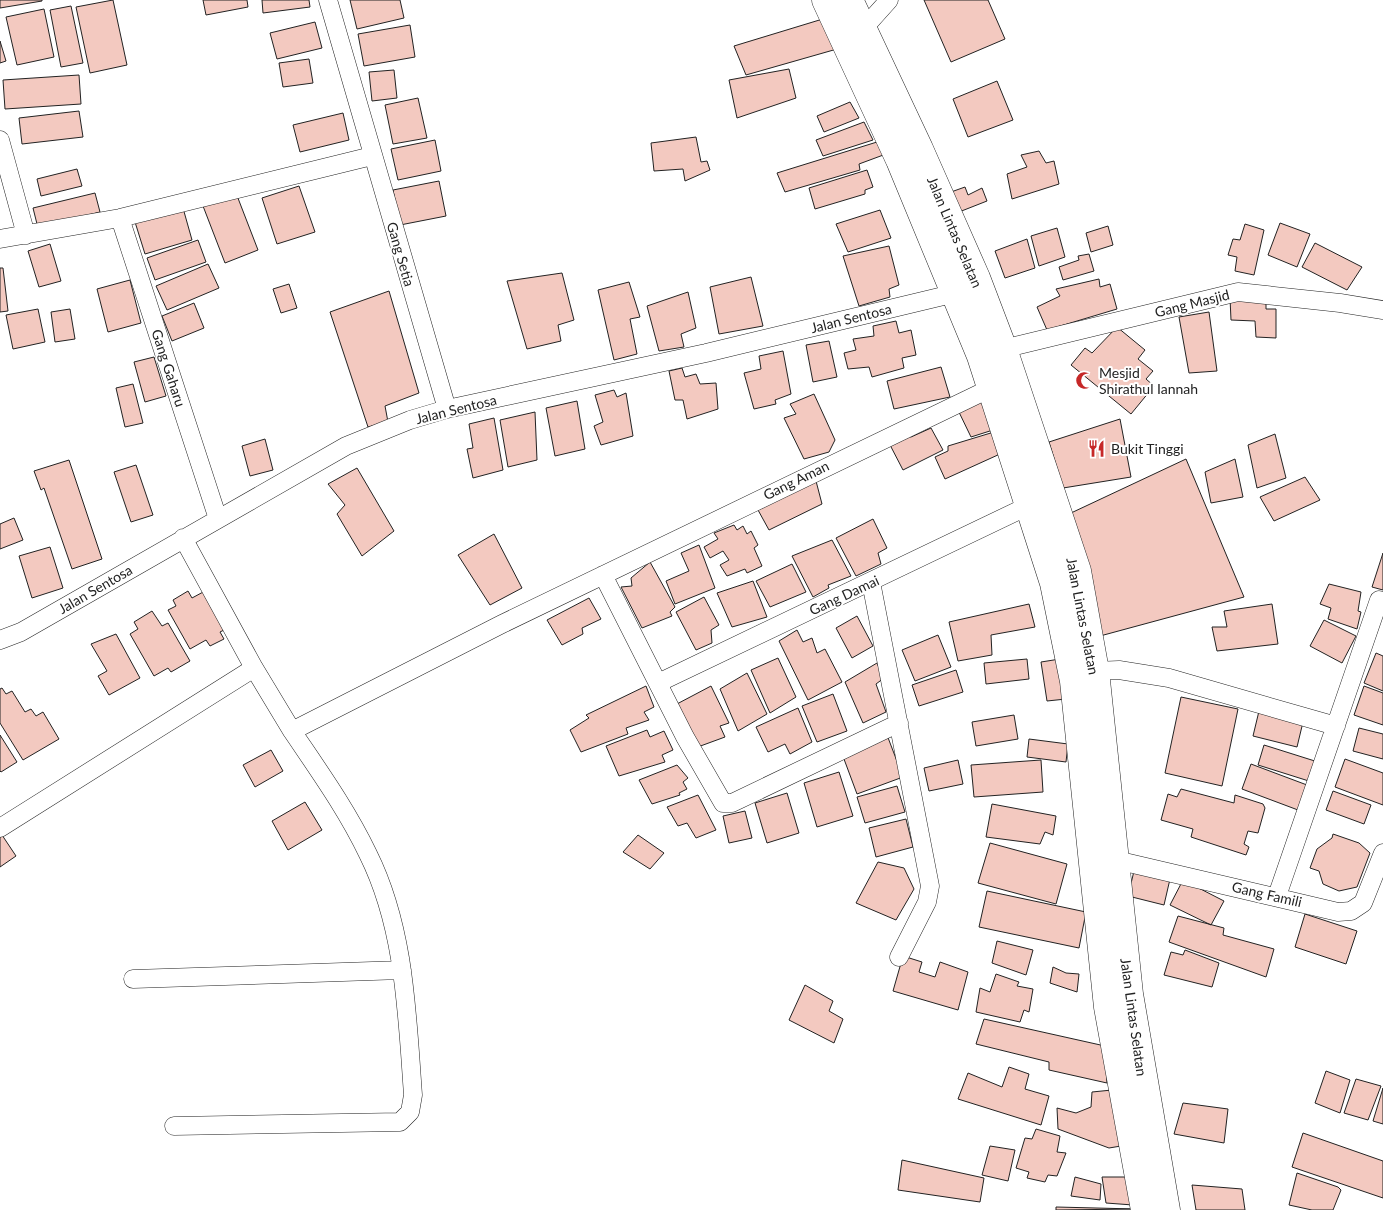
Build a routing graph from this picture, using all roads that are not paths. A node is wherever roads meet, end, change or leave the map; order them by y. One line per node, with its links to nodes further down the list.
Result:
1 (328, 0): 8 (street, Gang Setia)
2 (826, 0): 6 (highway, Jalan Lintas Selatan)
3 (849, 0): 5 (highway, Jalan Lintas Selatan)
4 (889, 0): 5 (street)
5 (863, 29): 6 (highway, Jalan Lintas Selatan)
6 (872, 73): 12 (highway, Jalan Lintas Selatan); 14 (highway, Jalan Lintas Selatan)
7 (0, 140): 10 (street)
8 (372, 156): 9 (street); 16 (street, Gang Setia)
9 (120, 218): 10 (street); 18 (street, Gang Gaharu)
10 (26, 235): 11 (street)
11 (0, 239)
12 (956, 293): 15 (highway, Jalan Lintas Selatan); 16 (street, Jalan Sentosa)
13 (1383, 310): 14 (street, Gang Masjid)
14 (1003, 349): 25 (highway, Jalan Lintas Selatan)
15 (991, 388): 17 (highway, Jalan Lintas Selatan); 20 (street, Gang Aman)
16 (447, 409): 18 (street, Jalan Sentosa)
17 (1030, 505): 21 (street, Gang Damai); 37 (highway, Jalan Lintas Selatan)
18 (218, 519): 19 (street, Jalan Sentosa)
19 (183, 538): 23 (street, Jalan Sentosa); 24 (street)
20 (603, 575): 26 (street); 29 (street, Gang Aman)
21 (871, 582): 26 (street, Gang Damai); 27 (street)
22 (1379, 600): 28 (street)
23 (0, 640)
24 (254, 668): 29 (street); 30 (street)
25 (1095, 671): 28 (street); 32 (highway, Jalan Lintas Selatan)
26 (658, 683): 27 (street)
27 (899, 723): 34 (street)
28 (1336, 726): 33 (street)
29 (292, 731): 35 (street)
30 (0, 828)
31 (1383, 852): 33 (street, Gang Famili)
32 (1116, 860): 33 (street, Gang Famili); 37 (highway, Jalan Lintas Selatan)
33 (1277, 896)
34 (899, 957)
35 (402, 970): 36 (street); 38 (street)
36 (134, 980)
37 (1134, 1093): 39 (highway, Jalan Lintas Selatan); 40 (highway, Jalan Lintas Selatan)
38 (174, 1126)
39 (1145, 1210)
40 (1166, 1210)

